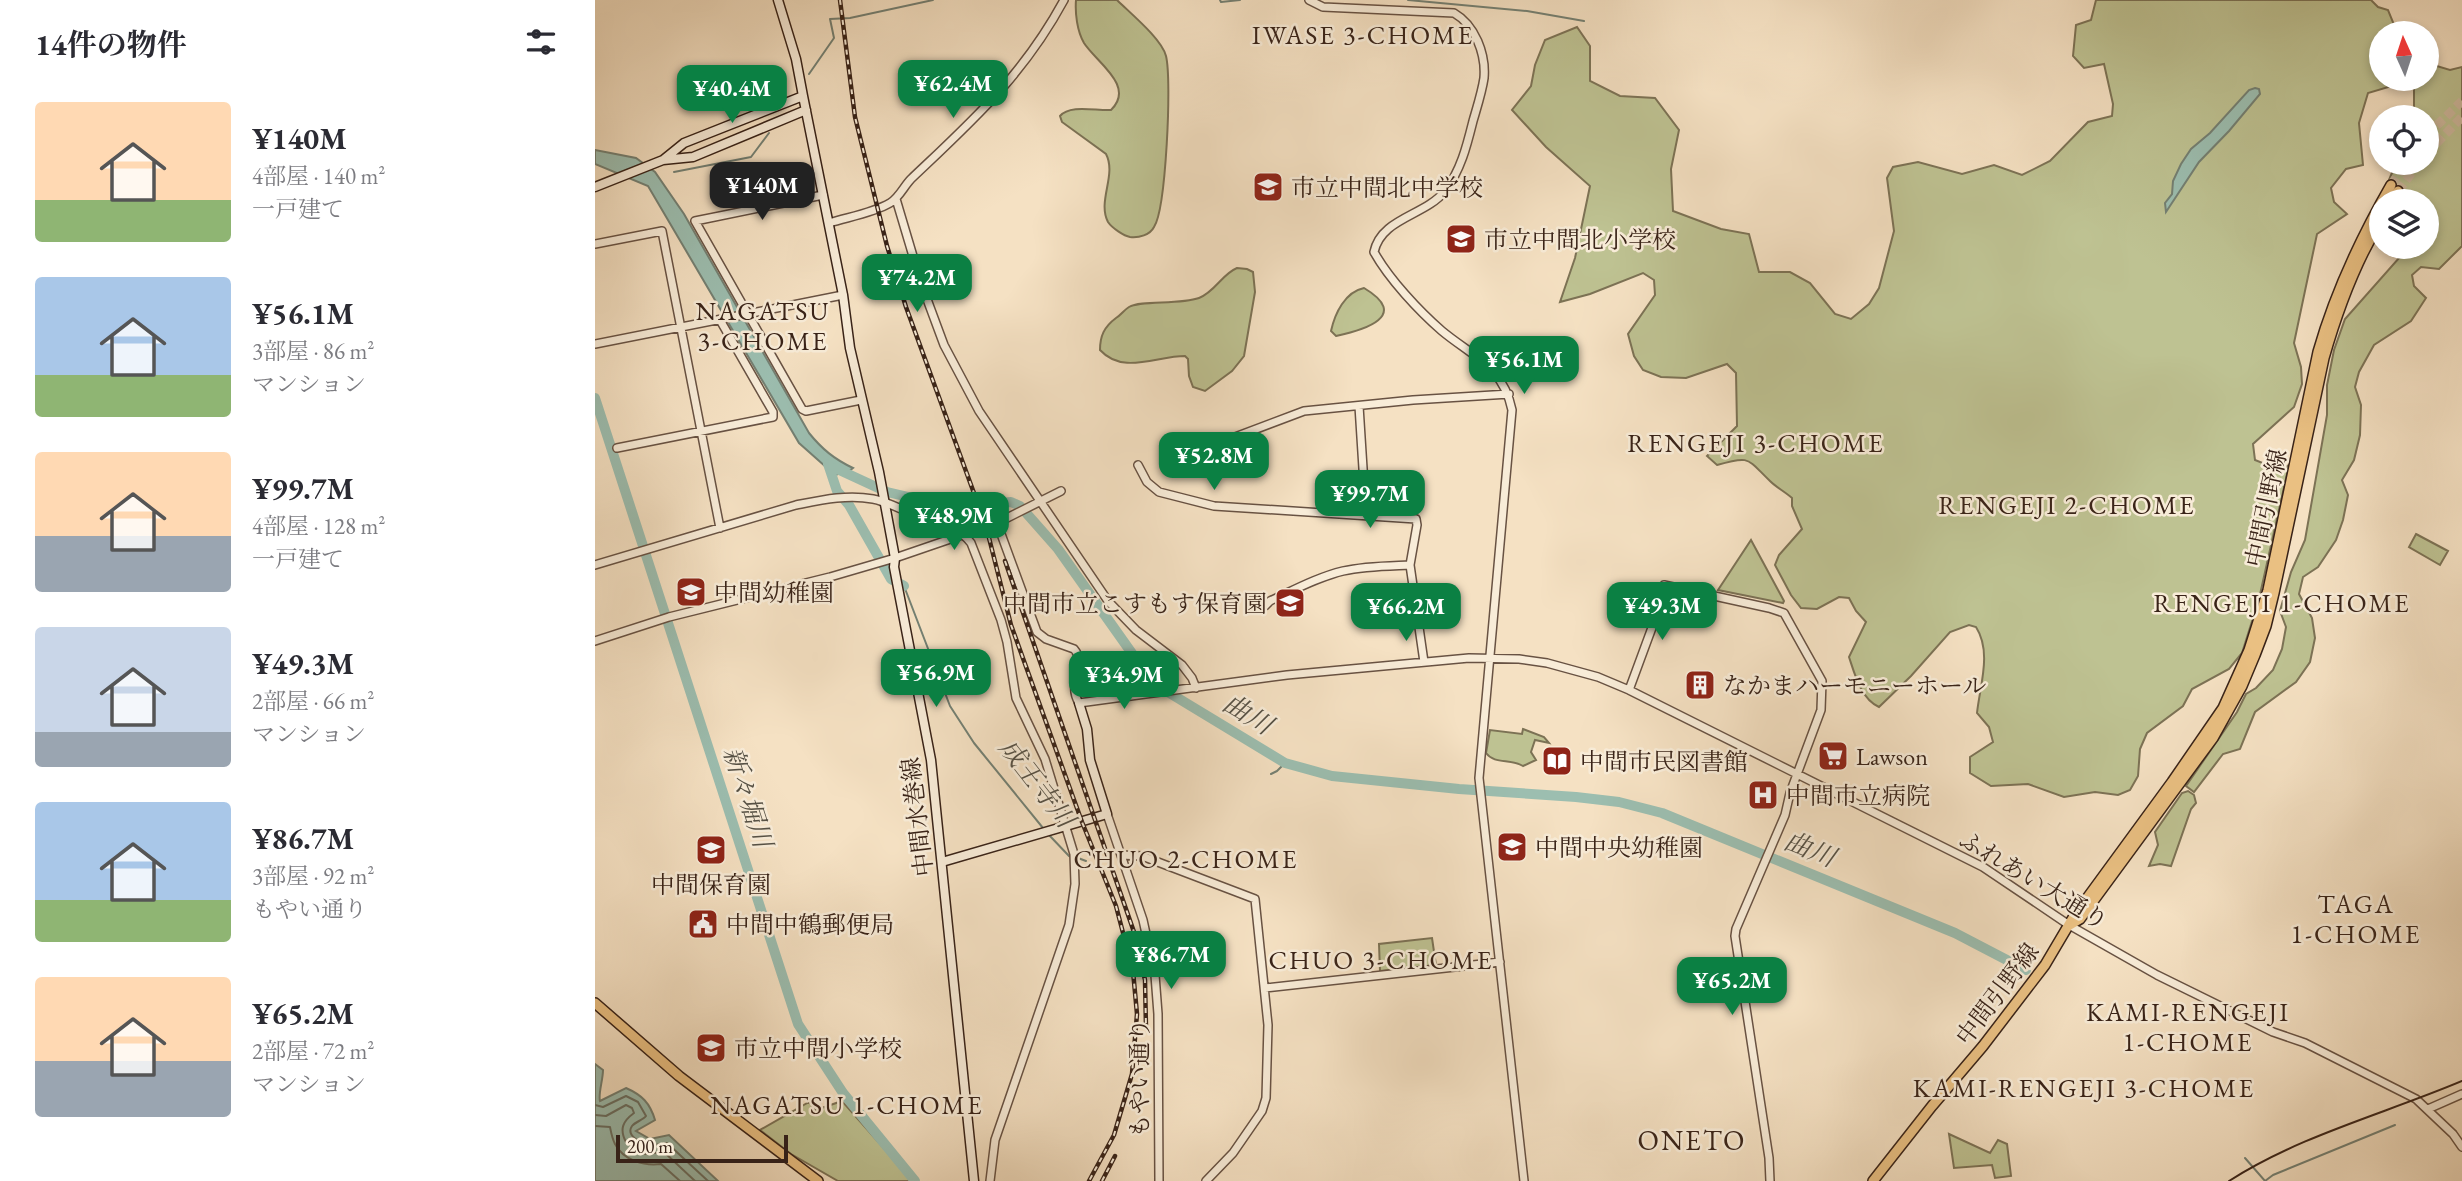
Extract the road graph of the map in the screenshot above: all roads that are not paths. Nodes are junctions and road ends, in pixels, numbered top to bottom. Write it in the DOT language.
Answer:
graph roads {
  1 [pos="778,0"];
  2 [pos="1064,0"];
  3 [pos="1308,0"];
  4 [pos="803,96"];
  5 [pos="806,110"];
  6 [pos="663,160"];
  7 [pos="595,187"];
  8 [pos="823,195"];
  9 [pos="896,199"];
  10 [pos="829,223"];
  11 [pos="2369,228"];
  12 [pos="2369,242"];
  13 [pos="595,244"];
  14 [pos="843,295"];
  15 [pos="746,314"];
  16 [pos="722,320"];
  17 [pos="681,328"];
  18 [pos="595,345"];
  19 [pos="1509,394"];
  20 [pos="861,400"];
  21 [pos="1359,407"];
  22 [pos="701,432"];
  23 [pos="617,448"];
  24 [pos="1198,451"];
  25 [pos="1137,465"];
  26 [pos="1061,491"];
  27 [pos="885,499"];
  28 [pos="1040,501"];
  29 [pos="1366,515"];
  30 [pos="1000,521"];
  31 [pos="720,528"];
  32 [pos="964,534"];
  33 [pos="895,558"];
  34 [pos="595,565"];
  35 [pos="1410,565"];
  36 [pos="1265,606"];
  37 [pos="595,641"];
  38 [pos="1489,658"];
  39 [pos="1424,662"];
  40 [pos="1196,688"];
  41 [pos="1629,690"];
  42 [pos="1079,703"];
  43 [pos="1796,775"];
  44 [pos="1107,814"];
  45 [pos="1067,827"];
  46 [pos="1121,855"];
  47 [pos="942,862"];
  48 [pos="2069,925"];
  49 [pos="1500,962"];
  50 [pos="1265,988"];
  51 [pos="595,1003"];
  52 [pos="2462,1094"];
  53 [pos="2428,1109"];
  54 [pos="2462,1147"];
  55 [pos="818,1181"];
  56 [pos="974,1181"];
  57 [pos="990,1181"];
  58 [pos="1159,1181"];
  59 [pos="1206,1181"];
  60 [pos="1524,1181"];
  61 [pos="1770,1181"];
  62 [pos="1873,1181"];
  1 -- 4 [label="main road, 中間水巻線"];
  2 -- 9 [label="street"];
  3 -- 19 [label="street"];
  4 -- 5 [label="main road, 中間水巻線"];
  4 -- 6 [label="main road"];
  5 -- 6 [label="main road"];
  5 -- 8 [label="main road, 中間水巻線"];
  6 -- 7 [label="main road"];
  8 -- 10 [label="main road, 中間水巻線"];
  8 -- 15 [label="street"];
  9 -- 10 [label="street"];
  9 -- 28 [label="street"];
  10 -- 14 [label="main road, 中間水巻線"];
  11 -- 48 [label="main road, 中間引野線"];
  12 -- 48 [label="main road, 中間引野線"];
  13 -- 17 [label="street"];
  14 -- 15 [label="street"];
  14 -- 20 [label="main road, 中間水巻線"];
  15 -- 16 [label="street"];
  15 -- 20 [label="street"];
  16 -- 17 [label="street"];
  16 -- 22 [label="street"];
  17 -- 18 [label="street"];
  17 -- 22 [label="street"];
  19 -- 21 [label="street"];
  19 -- 38 [label="street"];
  20 -- 27 [label="main road, 中間水巻線"];
  21 -- 24 [label="street"];
  21 -- 29 [label="street"];
  22 -- 23 [label="street"];
  22 -- 31 [label="street"];
  25 -- 29 [label="street"];
  26 -- 28 [label="street"];
  27 -- 31 [label="street"];
  27 -- 32 [label="street"];
  27 -- 33 [label="main road, 中間水巻線"];
  28 -- 30 [label="street"];
  28 -- 40 [label="street"];
  29 -- 35 [label="street"];
  30 -- 32 [label="street"];
  30 -- 42 [label="street"];
  31 -- 34 [label="street"];
  32 -- 33 [label="street"];
  32 -- 45 [label="street"];
  33 -- 37 [label="street"];
  33 -- 47 [label="main road, 中間水巻線"];
  35 -- 36 [label="street"];
  35 -- 39 [label="street"];
  38 -- 39 [label="street, ふれあい大通り"];
  38 -- 41 [label="street, ふれあい大通り"];
  38 -- 49 [label="street"];
  39 -- 40 [label="street, ふれあい大通り"];
  40 -- 42 [label="street, ふれあい大通り"];
  41 -- 43 [label="street, ふれあい大通り"];
  41 -- 43 [label="street"];
  42 -- 44 [label="main road"];
  43 -- 48 [label="street, ふれあい大通り"];
  43 -- 61 [label="street"];
  44 -- 45 [label="main road"];
  44 -- 46 [label="street, もやい通り"];
  45 -- 47 [label="main road"];
  45 -- 57 [label="street"];
  46 -- 50 [label="street"];
  46 -- 58 [label="street, もやい通り"];
  47 -- 56 [label="main road, 中間水巻線"];
  48 -- 53 [label="street, ふれあい大通り"];
  48 -- 62 [label="main road, 中間引野線"];
  49 -- 50 [label="street"];
  49 -- 60 [label="street"];
  50 -- 59 [label="street"];
  51 -- 55 [label="main road"];
  52 -- 53 [label="street"];
  53 -- 54 [label="street, ふれあい大通り"];
}
